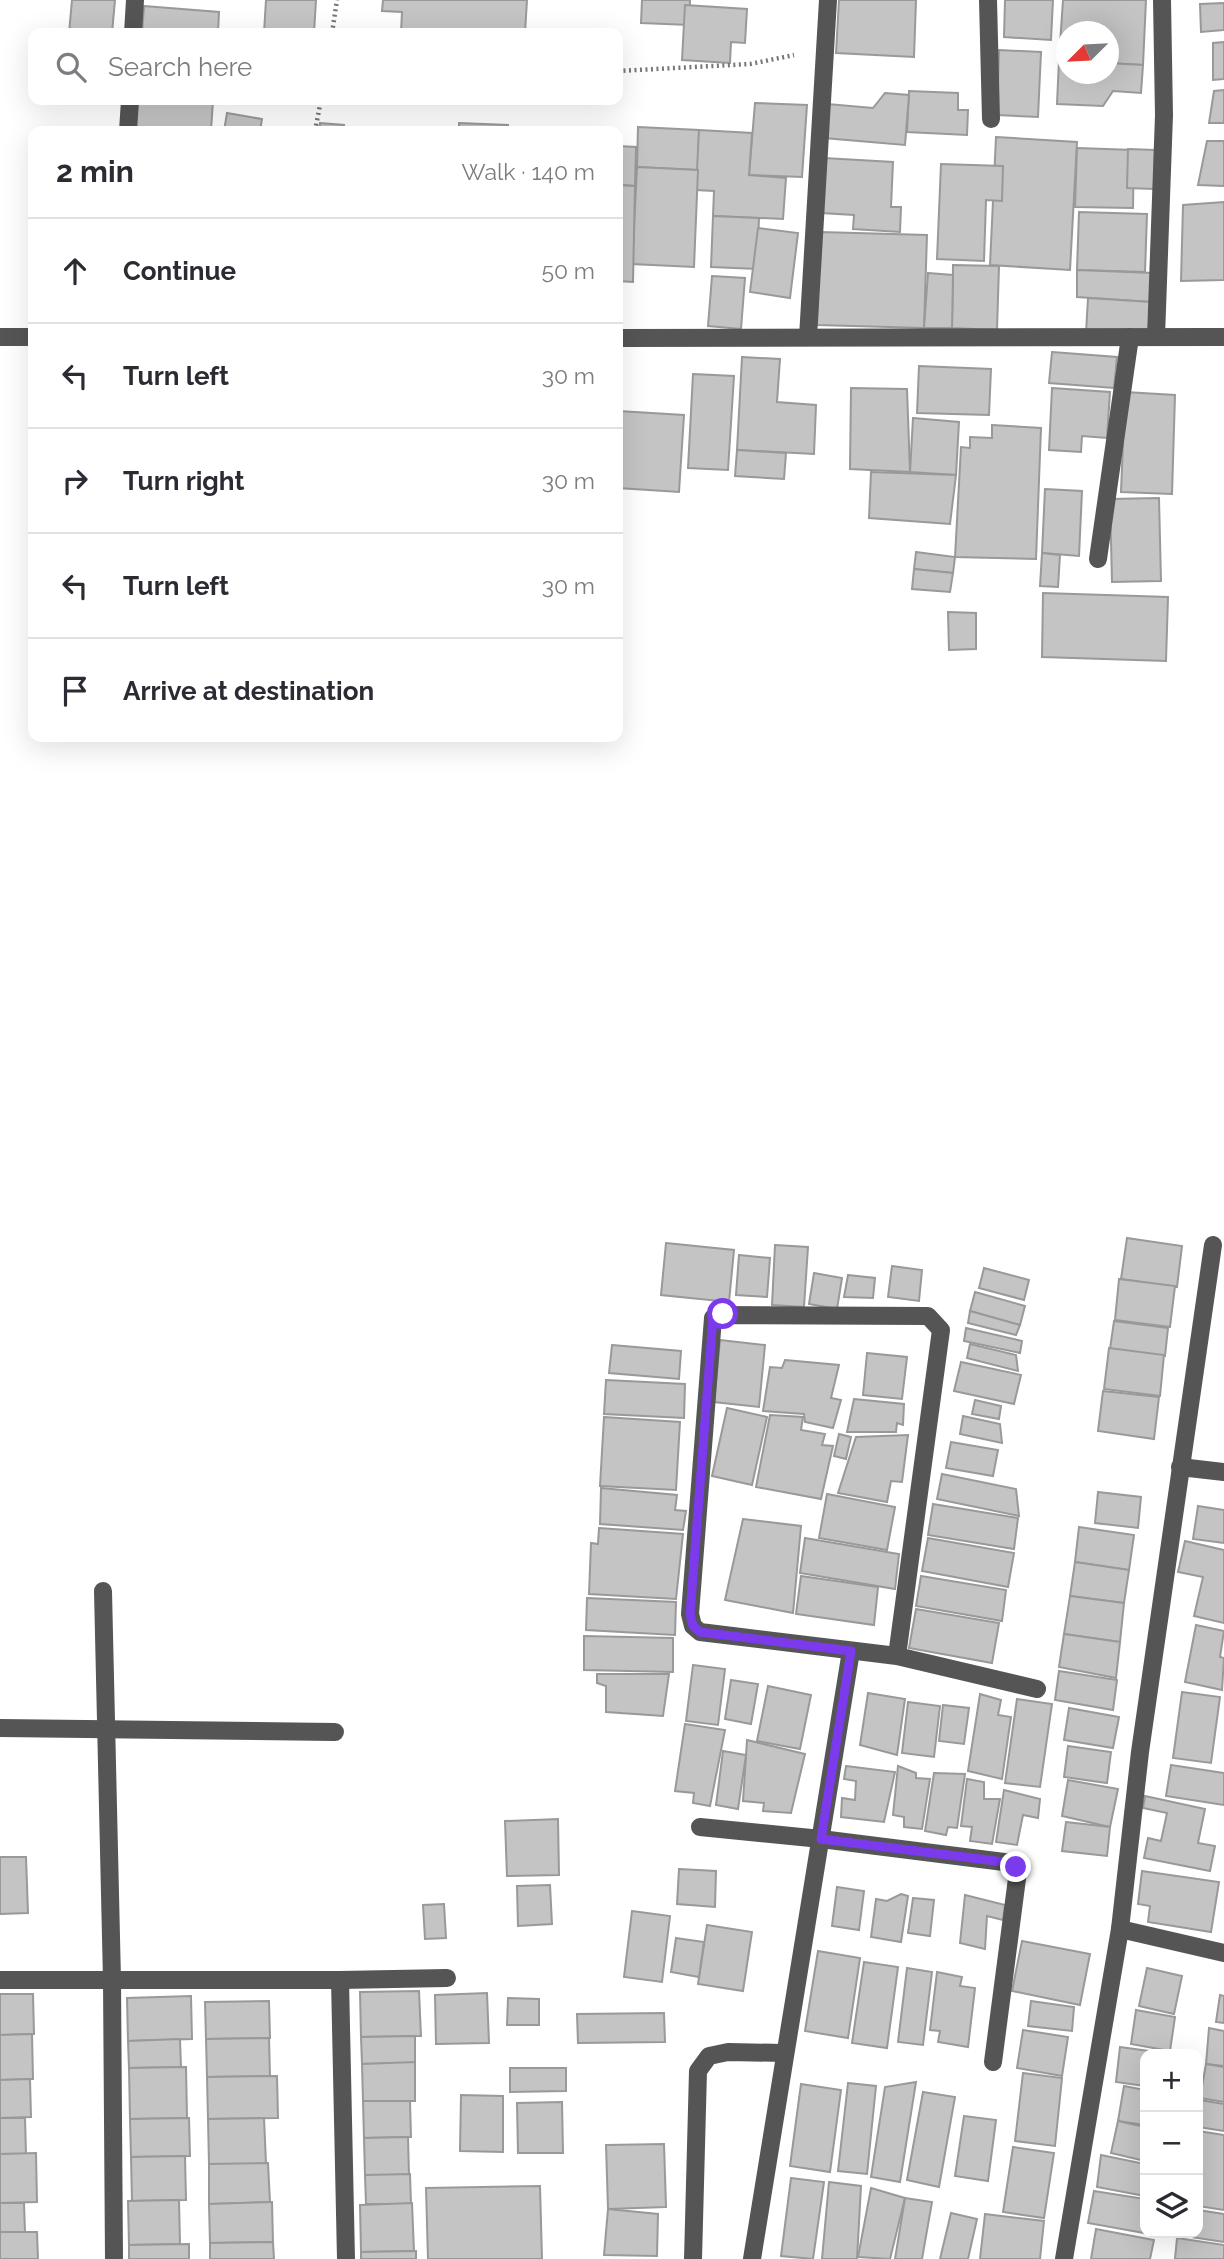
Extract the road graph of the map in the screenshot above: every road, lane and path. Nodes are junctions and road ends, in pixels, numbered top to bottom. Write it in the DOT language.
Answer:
graph roads {
  1 [pos="135,0"];
  2 [pos="337,0"];
  3 [pos="828,0"];
  4 [pos="988,0"];
  5 [pos="1162,0"];
  6 [pos="133,28"];
  7 [pos="333,28"];
  8 [pos="826,49"];
  9 [pos="623,71"];
  10 [pos="130,105"];
  11 [pos="320,105"];
  12 [pos="991,119"];
  13 [pos="128,126"];
  14 [pos="316,126"];
  15 [pos="0,337"];
  16 [pos="28,337"];
  17 [pos="808,337"];
  18 [pos="1130,337"];
  19 [pos="1156,337"];
  20 [pos="1224,337"];
  21 [pos="623,338"];
  22 [pos="1098,559"];
  23 [pos="1213,1245"];
  24 [pos="1180,1467"];
  25 [pos="1224,1472"];
  26 [pos="103,1591"];
  27 [pos="851,1651"];
  28 [pos="897,1656"];
  29 [pos="1037,1689"];
  30 [pos="106,1727"];
  31 [pos="0,1728"];
  32 [pos="335,1732"];
  33 [pos="700,1828"];
  34 [pos="821,1839"];
  35 [pos="1120,1929"];
  36 [pos="1224,1953"];
  37 [pos="447,1978"];
  38 [pos="0,1980"];
  39 [pos="112,1980"];
  40 [pos="340,1980"];
  41 [pos="783,2053"];
  42 [pos="993,2062"];
  43 [pos="114,2259"];
  44 [pos="346,2259"];
  45 [pos="693,2259"];
  46 [pos="752,2259"];
  47 [pos="1064,2259"];
  1 -- 6 [label="street"];
  2 -- 7 [label="path"];
  3 -- 8 [label="street"];
  4 -- 12 [label="street"];
  5 -- 19 [label="street"];
  8 -- 9 [label="path"];
  8 -- 17 [label="street"];
  10 -- 13 [label="street"];
  11 -- 14 [label="path"];
  15 -- 16 [label="street"];
  17 -- 18 [label="street"];
  17 -- 21 [label="street"];
  18 -- 19 [label="street"];
  18 -- 22 [label="street"];
  19 -- 20 [label="street"];
  23 -- 24 [label="street"];
  24 -- 25 [label="street"];
  24 -- 35 [label="street"];
  26 -- 30 [label="street"];
  27 -- 28 [label="street"];
  27 -- 28 [label="street"];
  27 -- 34 [label="street"];
  28 -- 29 [label="street"];
  30 -- 31 [label="street"];
  30 -- 32 [label="street"];
  30 -- 39 [label="street"];
  33 -- 34 [label="street"];
  34 -- 41 [label="street"];
  34 -- 42 [label="street"];
  35 -- 36 [label="street"];
  35 -- 47 [label="street"];
  37 -- 40 [label="street"];
  38 -- 39 [label="street"];
  39 -- 40 [label="street"];
  39 -- 43 [label="street"];
  40 -- 44 [label="street"];
  41 -- 45 [label="street"];
  41 -- 46 [label="street"];
}
